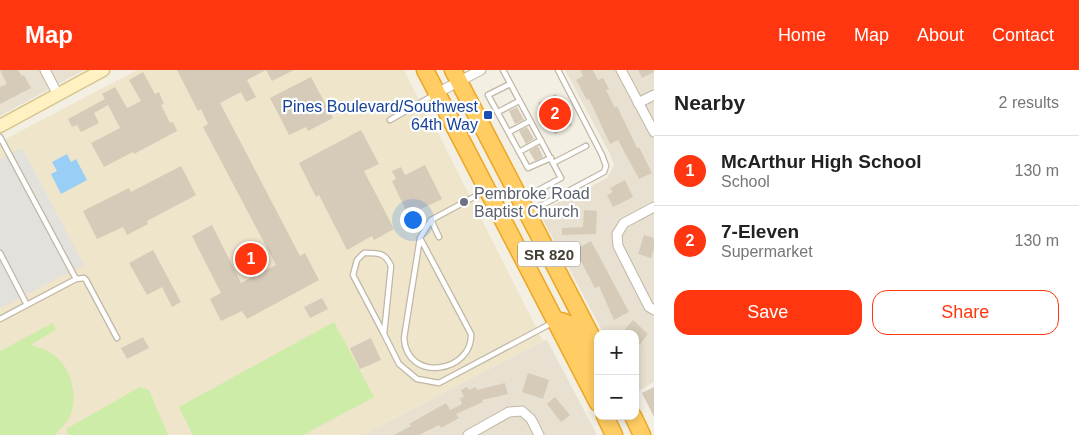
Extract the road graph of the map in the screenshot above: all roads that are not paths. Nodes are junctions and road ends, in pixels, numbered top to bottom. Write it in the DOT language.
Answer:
graph roads {
  1 [pos="45,70"];
  2 [pos="103,70"];
  3 [pos="425,70"];
  4 [pos="481,70"];
  5 [pos="503,70"];
  6 [pos="558,70"];
  7 [pos="621,70"];
  8 [pos="456,76"];
  9 [pos="510,84"];
  10 [pos="438,94"];
  11 [pos="58,95"];
  12 [pos="654,95"];
  13 [pos="519,101"];
  14 [pos="638,103"];
  15 [pos="498,112"];
  16 [pos="390,120"];
  17 [pos="530,121"];
  18 [pos="0,126"];
  19 [pos="509,132"];
  20 [pos="654,132"];
  21 [pos="0,137"];
  22 [pos="540,140"];
  23 [pos="586,146"];
  24 [pos="519,152"];
  25 [pos="552,161"];
  26 [pos="487,190"];
  27 [pos="524,206"];
  28 [pos="654,207"];
  29 [pos="431,220"];
  30 [pos="439,237"];
  31 [pos="420,238"];
  32 [pos="0,253"];
  33 [pos="76,279"];
  34 [pos="27,305"];
  35 [pos="654,310"];
  36 [pos="0,319"];
  37 [pos="555,321"];
  38 [pos="384,334"];
  39 [pos="117,338"];
  40 [pos="594,341"];
  41 [pos="594,366"];
  42 [pos="594,395"];
  43 [pos="607,420"];
  44 [pos="468,435"];
  45 [pos="539,435"];
  46 [pos="614,435"];
  1 -- 11 [label="street"];
  2 -- 11 [label="street"];
  3 -- 10 [label="highway, SR 820"];
  4 -- 8 [label="street"];
  5 -- 9 [label="lane"];
  6 -- 27 [label="lane"];
  7 -- 14 [label="street"];
  8 -- 10 [label="street"];
  8 -- 27 [label="highway, SR 820"];
  9 -- 13 [label="lane"];
  9 -- 15 [label="lane"];
  10 -- 16 [label="lane"];
  10 -- 26 [label="highway, SR 820"];
  11 -- 18 [label="street"];
  12 -- 14 [label="street"];
  13 -- 15 [label="lane"];
  13 -- 17 [label="lane"];
  14 -- 20 [label="street"];
  15 -- 19 [label="lane"];
  17 -- 19 [label="lane"];
  17 -- 22 [label="lane"];
  19 -- 24 [label="lane"];
  21 -- 33 [label="lane"];
  22 -- 24 [label="lane"];
  22 -- 25 [label="lane"];
  23 -- 25 [label="lane"];
  24 -- 25 [label="lane"];
  25 -- 27 [label="lane"];
  26 -- 29 [label="lane"];
  26 -- 37 [label="highway, SR 820"];
  27 -- 40 [label="highway, SR 820"];
  28 -- 35 [label="street"];
  29 -- 30 [label="lane"];
  29 -- 31 [label="lane"];
  31 -- 31 [label="lane"];
  32 -- 34 [label="lane"];
  33 -- 34 [label="lane"];
  33 -- 39 [label="lane"];
  34 -- 36 [label="lane"];
  37 -- 38 [label="lane"];
  37 -- 41 [label="highway"];
  37 -- 42 [label="highway, SR 820"];
  38 -- 38 [label="lane"];
  43 -- 46 [label="highway"];
  44 -- 45 [label="street"];
}
